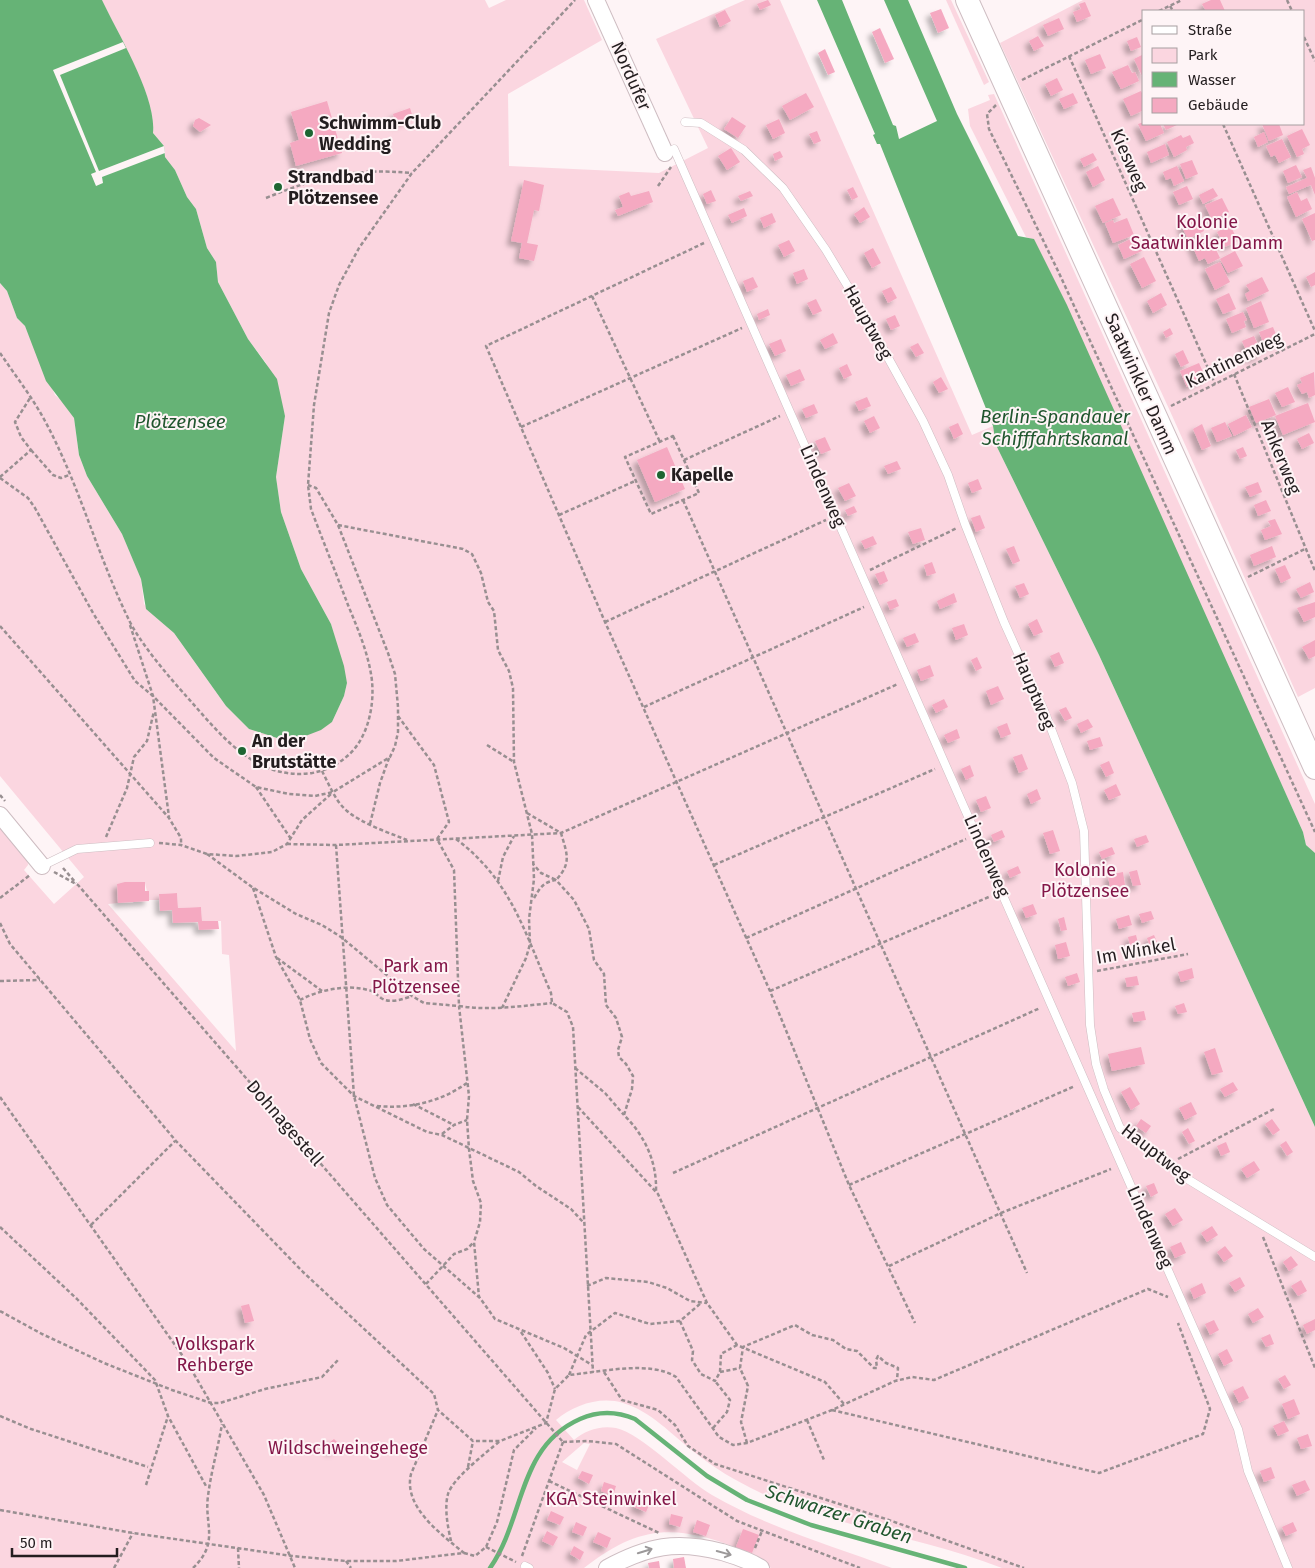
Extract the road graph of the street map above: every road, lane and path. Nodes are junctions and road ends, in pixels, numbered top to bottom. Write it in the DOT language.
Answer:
graph roads {
  1 [pos="576,0"];
  2 [pos="596,0"];
  3 [pos="967,0"];
  4 [pos="1182,0"];
  5 [pos="1170,6"];
  6 [pos="1161,10"];
  7 [pos="1172,10"];
  8 [pos="1142,20"];
  9 [pos="1305,39"];
  10 [pos="1069,56"];
  11 [pos="1315,61"];
  12 [pos="1017,83"];
  13 [pos="999,103"];
  14 [pos="685,122"];
  15 [pos="1223,125"];
  16 [pos="669,151"];
  17 [pos="412,173"];
  18 [pos="266,198"];
  19 [pos="704,243"];
  20 [pos="592,296"];
  21 [pos="742,328"];
  22 [pos="1315,333"];
  23 [pos="0,353"];
  24 [pos="1234,374"];
  25 [pos="631,378"];
  26 [pos="1215,384"];
  27 [pos="30,398"];
  28 [pos="1168,407"];
  29 [pos="781,416"];
  30 [pos="521,427"];
  31 [pos="660,442"];
  32 [pos="31,450"];
  33 [pos="684,460"];
  34 [pos="70,474"];
  35 [pos="0,478"];
  36 [pos="636,481"];
  37 [pos="308,484"];
  38 [pos="683,500"];
  39 [pos="559,515"];
  40 [pos="826,520"];
  41 [pos="964,524"];
  42 [pos="338,525"];
  43 [pos="1305,549"];
  44 [pos="715,571"];
  45 [pos="1315,571"];
  46 [pos="862,574"];
  47 [pos="1242,579"];
  48 [pos="864,607"];
  49 [pos="129,620"];
  50 [pos="605,622"];
  51 [pos="0,626"];
  52 [pos="753,658"];
  53 [pos="898,684"];
  54 [pos="153,696"];
  55 [pos="155,706"];
  56 [pos="644,707"];
  57 [pos="398,716"];
  58 [pos="787,734"];
  59 [pos="487,745"];
  60 [pos="390,757"];
  61 [pos="1313,760"];
  62 [pos="514,762"];
  63 [pos="935,769"];
  64 [pos="322,771"];
  65 [pos="130,774"];
  66 [pos="677,782"];
  67 [pos="256,787"];
  68 [pos="332,792"];
  69 [pos="527,813"];
  70 [pos="0,816"];
  71 [pos="824,817"];
  72 [pos="169,818"];
  73 [pos="370,824"];
  74 [pos="1315,832"];
  75 [pos="561,833"];
  76 [pos="532,834"];
  77 [pos="514,835"];
  78 [pos="455,838"];
  79 [pos="437,839"];
  80 [pos="966,839"];
  81 [pos="291,840"];
  82 [pos="410,841"];
  83 [pos="150,843"];
  84 [pos="287,844"];
  85 [pos="181,845"];
  86 [pos="336,845"];
  87 [pos="104,846"];
  88 [pos="207,854"];
  89 [pos="532,863"];
  90 [pos="714,865"];
  91 [pos="42,866"];
  92 [pos="556,880"];
  93 [pos="498,881"];
  94 [pos="252,887"];
  95 [pos="856,889"];
  96 [pos="991,896"];
  97 [pos="0,898"];
  98 [pos="533,899"];
  99 [pos="0,923"];
  100 [pos="341,937"];
  101 [pos="746,938"];
  102 [pos="530,944"];
  103 [pos="881,944"];
  104 [pos="1188,954"];
  105 [pos="276,957"];
  106 [pos="1088,972"];
  107 [pos="40,980"];
  108 [pos="0,981"];
  109 [pos="345,989"];
  110 [pos="322,990"];
  111 [pos="770,991"];
  112 [pos="412,996"];
  113 [pos="300,1000"];
  114 [pos="552,1002"];
  115 [pos="459,1006"];
  116 [pos="502,1008"];
  117 [pos="1040,1008"];
  118 [pos="931,1058"];
  119 [pos="575,1068"];
  120 [pos="467,1083"];
  121 [pos="1075,1086"];
  122 [pos="1104,1090"];
  123 [pos="1092,1094"];
  124 [pos="354,1096"];
  125 [pos="0,1097"];
  126 [pos="413,1104"];
  127 [pos="374,1106"];
  128 [pos="577,1106"];
  129 [pos="1274,1108"];
  130 [pos="816,1109"];
  131 [pos="624,1115"];
  132 [pos="467,1120"];
  133 [pos="454,1124"];
  134 [pos="965,1134"];
  135 [pos="442,1135"];
  136 [pos="176,1141"];
  137 [pos="469,1149"];
  138 [pos="1167,1164"];
  139 [pos="1111,1169"];
  140 [pos="673,1173"];
  141 [pos="849,1185"];
  142 [pos="656,1192"];
  143 [pos="1001,1213"];
  144 [pos="1256,1222"];
  145 [pos="584,1223"];
  146 [pos="92,1225"];
  147 [pos="0,1227"];
  148 [pos="474,1242"];
  149 [pos="1315,1257"];
  150 [pos="443,1265"];
  151 [pos="889,1266"];
  152 [pos="1027,1274"];
  153 [pos="426,1284"];
  154 [pos="588,1286"];
  155 [pos="1169,1297"];
  156 [pos="480,1298"];
  157 [pos="701,1303"];
  158 [pos="707,1303"];
  159 [pos="0,1311"];
  160 [pos="1176,1316"];
  161 [pos="680,1321"];
  162 [pos="915,1323"];
  163 [pos="520,1331"];
  164 [pos="590,1332"];
  165 [pos="737,1345"];
  166 [pos="743,1347"];
  167 [pos="577,1356"];
  168 [pos="338,1360"];
  169 [pos="592,1364"];
  170 [pos="740,1368"];
  171 [pos="1315,1368"];
  172 [pos="604,1372"];
  173 [pos="720,1372"];
  174 [pos="593,1373"];
  175 [pos="569,1375"];
  176 [pos="897,1380"];
  177 [pos="716,1381"];
  178 [pos="156,1384"];
  179 [pos="555,1390"];
  180 [pos="211,1403"];
  181 [pos="844,1404"];
  182 [pos="438,1410"];
  183 [pos="832,1410"];
  184 [pos="0,1416"];
  185 [pos="168,1416"];
  186 [pos="807,1420"];
  187 [pos="223,1423"];
  188 [pos="546,1423"];
  189 [pos="537,1427"];
  190 [pos="713,1428"];
  191 [pos="473,1441"];
  192 [pos="500,1441"];
  193 [pos="563,1442"];
  194 [pos="747,1443"];
  195 [pos="824,1460"];
  196 [pos="148,1467"];
  197 [pos="468,1468"];
  198 [pos="549,1481"];
  199 [pos="146,1485"];
  200 [pos="206,1486"];
  201 [pos="0,1510"];
  202 [pos="762,1531"];
  203 [pos="133,1533"];
  204 [pos="451,1542"];
  205 [pos="208,1544"];
  206 [pos="679,1545"];
  207 [pos="486,1547"];
  208 [pos="238,1548"];
  209 [pos="464,1554"];
  210 [pos="292,1556"];
  211 [pos="346,1560"];
  212 [pos="510,1560"];
  213 [pos="755,1565"];
  214 [pos="524,1567"];
  215 [pos="114,1568"];
  216 [pos="193,1568"];
  217 [pos="239,1568"];
  218 [pos="295,1568"];
  219 [pos="351,1568"];
  220 [pos="607,1568"];
  221 [pos="860,1568"];
  222 [pos="1024,1568"];
  223 [pos="1288,1568"];
  1 -- 17 [label="path"];
  2 -- 16 [label="street, Nordufer"];
  3 -- 61 [label="main road, Saatwinkler Damm"];
  4 -- 5 [label="path"];
  5 -- 6 [label="path"];
  5 -- 7 [label="path"];
  8 -- 10 [label="path"];
  9 -- 11 [label="path"];
  10 -- 12 [label="path"];
  10 -- 26 [label="path, Kiesweg"];
  13 -- 74 [label="path"];
  14 -- 41 [label="lane, Hauptweg"];
  15 -- 22 [label="path"];
  16 -- 46 [label="lane, Lindenweg"];
  17 -- 18 [label="path"];
  17 -- 37 [label="path"];
  19 -- 20 [label="path"];
  20 -- 25 [label="path"];
  20 -- 30 [label="path"];
  21 -- 25 [label="path"];
  22 -- 24 [label="path, Kantinenweg"];
  23 -- 27 [label="path"];
  24 -- 26 [label="path, Kantinenweg"];
  24 -- 43 [label="path, Ankerweg"];
  25 -- 30 [label="path"];
  25 -- 31 [label="path"];
  26 -- 28 [label="path, Kantinenweg"];
  27 -- 32 [label="path"];
  27 -- 34 [label="path"];
  29 -- 33 [label="path"];
  30 -- 39 [label="path"];
  31 -- 33 [label="path"];
  31 -- 36 [label="path"];
  32 -- 34 [label="path"];
  32 -- 35 [label="path"];
  33 -- 38 [label="path"];
  34 -- 49 [label="path"];
  35 -- 54 [label="path"];
  36 -- 38 [label="path"];
  36 -- 39 [label="path"];
  37 -- 42 [label="path"];
  37 -- 64 [label="path"];
  38 -- 44 [label="path"];
  39 -- 50 [label="path"];
  40 -- 44 [label="path"];
  41 -- 46 [label="path"];
  41 -- 106 [label="lane, Hauptweg"];
  42 -- 57 [label="path"];
  42 -- 62 [label="path"];
  43 -- 45 [label="path, Ankerweg"];
  43 -- 47 [label="path"];
  44 -- 50 [label="path"];
  44 -- 52 [label="path"];
  46 -- 123 [label="lane, Lindenweg"];
  48 -- 52 [label="path"];
  49 -- 54 [label="path"];
  49 -- 64 [label="path"];
  50 -- 56 [label="path"];
  51 -- 65 [label="path"];
  52 -- 56 [label="path"];
  52 -- 58 [label="path"];
  53 -- 58 [label="path"];
  54 -- 55 [label="path"];
  54 -- 67 [label="path"];
  55 -- 65 [label="path"];
  55 -- 72 [label="path"];
  56 -- 66 [label="path"];
  57 -- 60 [label="path"];
  57 -- 79 [label="path"];
  58 -- 66 [label="path"];
  58 -- 71 [label="path"];
  59 -- 62 [label="path"];
  60 -- 68 [label="path"];
  60 -- 73 [label="path"];
  62 -- 69 [label="path"];
  63 -- 71 [label="path"];
  64 -- 68 [label="path"];
  65 -- 72 [label="path"];
  65 -- 87 [label="path"];
  66 -- 75 [label="path"];
  66 -- 90 [label="path"];
  67 -- 68 [label="path"];
  67 -- 81 [label="path"];
  68 -- 73 [label="path"];
  68 -- 81 [label="path"];
  69 -- 75 [label="path"];
  69 -- 76 [label="path"];
  70 -- 91 [label="street"];
  71 -- 90 [label="path"];
  71 -- 95 [label="path"];
  72 -- 85 [label="path"];
  73 -- 82 [label="path"];
  75 -- 76 [label="path"];
  75 -- 92 [label="path"];
  76 -- 77 [label="path"];
  76 -- 89 [label="path"];
  77 -- 78 [label="path"];
  77 -- 93 [label="path"];
  78 -- 79 [label="path"];
  78 -- 93 [label="path"];
  79 -- 82 [label="path"];
  79 -- 115 [label="path"];
  80 -- 95 [label="path"];
  81 -- 84 [label="path"];
  82 -- 86 [label="path"];
  83 -- 85 [label="path"];
  83 -- 87 [label="lane"];
  84 -- 86 [label="path"];
  84 -- 88 [label="path"];
  85 -- 88 [label="path"];
  86 -- 100 [label="path"];
  87 -- 91 [label="lane"];
  88 -- 94 [label="path"];
  89 -- 92 [label="path"];
  89 -- 98 [label="path"];
  90 -- 101 [label="path"];
  91 -- 97 [label="path"];
  91 -- 153 [label="path, Dohnagestell"];
  92 -- 98 [label="path"];
  92 -- 131 [label="path"];
  93 -- 102 [label="path"];
  94 -- 100 [label="path"];
  94 -- 105 [label="path"];
  95 -- 101 [label="path"];
  95 -- 103 [label="path"];
  96 -- 103 [label="path"];
  98 -- 102 [label="path"];
  99 -- 107 [label="path"];
  100 -- 109 [label="path"];
  100 -- 112 [label="path"];
  101 -- 111 [label="path"];
  102 -- 114 [label="path"];
  102 -- 116 [label="path"];
  103 -- 111 [label="path"];
  103 -- 118 [label="path"];
  104 -- 106 [label="path, Im Winkel"];
  105 -- 110 [label="path"];
  105 -- 113 [label="path"];
  106 -- 122 [label="lane, Hauptweg"];
  107 -- 108 [label="path"];
  107 -- 136 [label="path"];
  109 -- 110 [label="path"];
  109 -- 112 [label="path"];
  109 -- 124 [label="path"];
  110 -- 113 [label="path"];
  111 -- 130 [label="path"];
  112 -- 115 [label="path"];
  113 -- 124 [label="path"];
  114 -- 116 [label="path"];
  114 -- 119 [label="path"];
  115 -- 116 [label="path"];
  115 -- 120 [label="path"];
  117 -- 118 [label="path"];
  118 -- 130 [label="path"];
  118 -- 134 [label="path"];
  119 -- 128 [label="path"];
  119 -- 131 [label="path"];
  120 -- 126 [label="path"];
  120 -- 132 [label="path"];
  121 -- 134 [label="path"];
  122 -- 123 [label="lane"];
  122 -- 138 [label="lane, Hauptweg"];
  123 -- 223 [label="lane, Lindenweg"];
  124 -- 127 [label="path"];
  124 -- 150 [label="path"];
  125 -- 146 [label="path"];
  126 -- 127 [label="path"];
  126 -- 133 [label="path"];
  127 -- 135 [label="path"];
  128 -- 142 [label="path"];
  128 -- 145 [label="path"];
  129 -- 138 [label="path"];
  130 -- 140 [label="path"];
  130 -- 141 [label="path"];
  131 -- 142 [label="path"];
  132 -- 133 [label="path"];
  132 -- 137 [label="path"];
  133 -- 135 [label="path"];
  134 -- 141 [label="path"];
  134 -- 143 [label="path"];
  135 -- 137 [label="path"];
  136 -- 146 [label="path"];
  136 -- 182 [label="path"];
  137 -- 145 [label="path"];
  137 -- 148 [label="path"];
  138 -- 144 [label="lane, Hauptweg"];
  139 -- 143 [label="path"];
  141 -- 151 [label="path"];
  142 -- 158 [label="path"];
  143 -- 151 [label="path"];
  143 -- 152 [label="path"];
  144 -- 149 [label="lane, Hauptweg"];
  144 -- 171 [label="path"];
  145 -- 154 [label="path"];
  146 -- 180 [label="path"];
  147 -- 178 [label="path"];
  148 -- 150 [label="path"];
  148 -- 156 [label="path"];
  150 -- 153 [label="path"];
  150 -- 156 [label="path"];
  151 -- 162 [label="path"];
  153 -- 188 [label="path, Dohnagestell"];
  154 -- 157 [label="path"];
  154 -- 164 [label="path"];
  155 -- 176 [label="path"];
  156 -- 163 [label="path"];
  157 -- 158 [label="path"];
  157 -- 161 [label="path"];
  158 -- 165 [label="path"];
  159 -- 178 [label="path"];
  160 -- 183 [label="path"];
  161 -- 164 [label="path"];
  161 -- 177 [label="path"];
  163 -- 167 [label="path"];
  163 -- 179 [label="path"];
  164 -- 167 [label="path"];
  164 -- 169 [label="path"];
  165 -- 166 [label="path"];
  165 -- 173 [label="path"];
  166 -- 170 [label="path"];
  166 -- 176 [label="path"];
  166 -- 181 [label="path"];
  167 -- 169 [label="path"];
  167 -- 175 [label="path"];
  168 -- 180 [label="path"];
  169 -- 174 [label="path"];
  170 -- 173 [label="path"];
  170 -- 194 [label="path"];
  172 -- 174 [label="path"];
  172 -- 190 [label="path"];
  172 -- 222 [label="path"];
  173 -- 177 [label="path"];
  174 -- 175 [label="path"];
  175 -- 179 [label="path"];
  176 -- 181 [label="path"];
  177 -- 190 [label="path"];
  178 -- 180 [label="path"];
  178 -- 185 [label="path"];
  179 -- 188 [label="path"];
  180 -- 187 [label="path"];
  181 -- 183 [label="path"];
  182 -- 191 [label="path"];
  182 -- 204 [label="path"];
  183 -- 186 [label="path"];
  184 -- 196 [label="path"];
  185 -- 199 [label="path"];
  185 -- 200 [label="path"];
  186 -- 194 [label="path"];
  186 -- 195 [label="path"];
  187 -- 205 [label="path"];
  187 -- 210 [label="path"];
  188 -- 189 [label="path"];
  188 -- 193 [label="path, Dohnagestell"];
  189 -- 192 [label="path"];
  189 -- 207 [label="path"];
  190 -- 194 [label="path"];
  191 -- 192 [label="path"];
  191 -- 197 [label="path"];
  192 -- 197 [label="path"];
  193 -- 198 [label="path"];
  193 -- 202 [label="path"];
  197 -- 204 [label="path"];
  198 -- 206 [label="path"];
  198 -- 214 [label="path"];
  201 -- 203 [label="path"];
  202 -- 213 [label="path"];
  202 -- 221 [label="path"];
  203 -- 205 [label="path"];
  203 -- 215 [label="path"];
  204 -- 209 [label="path"];
  205 -- 208 [label="path"];
  205 -- 216 [label="path"];
  206 -- 213 [label="street, one-way"];
  220 -- 206 [label="street, one-way"];
  207 -- 209 [label="path"];
  207 -- 212 [label="path"];
  208 -- 210 [label="path"];
  208 -- 217 [label="path"];
  209 -- 211 [label="path"];
  210 -- 211 [label="path"];
  210 -- 218 [label="path"];
  211 -- 219 [label="path"];
}
